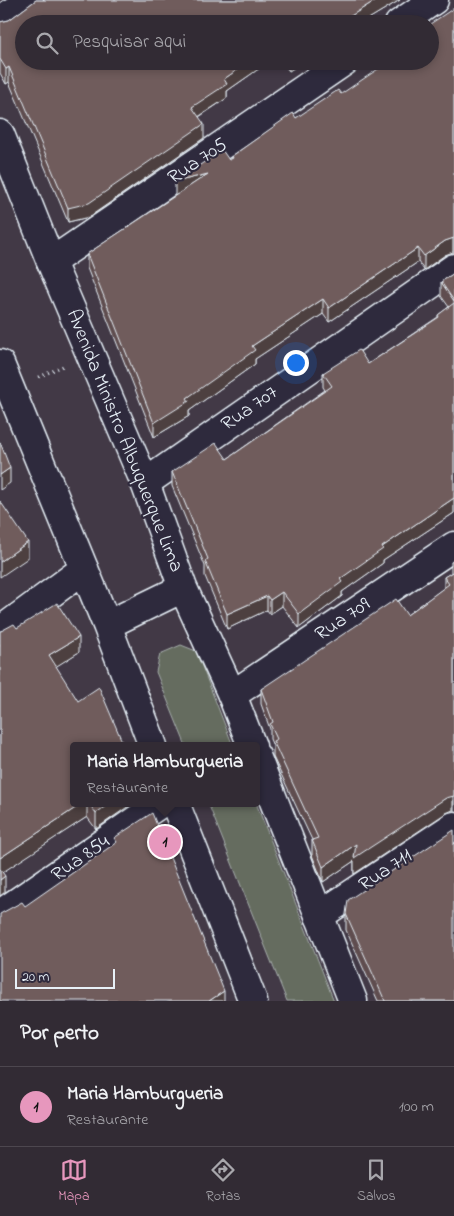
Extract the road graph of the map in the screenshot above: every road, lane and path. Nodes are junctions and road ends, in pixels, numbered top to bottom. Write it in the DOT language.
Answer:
graph roads {
  1 [pos="29,0"];
  2 [pos="434,0"];
  3 [pos="412,15"];
  4 [pos="0,21"];
  5 [pos="332,70"];
  6 [pos="0,134"];
  7 [pos="51,262"];
  8 [pos="454,268"];
  9 [pos="0,364"];
  10 [pos="68,364"];
  11 [pos="34,380"];
  12 [pos="145,482"];
  13 [pos="454,546"];
  14 [pos="84,568"];
  15 [pos="183,588"];
  16 [pos="107,626"];
  17 [pos="0,631"];
  18 [pos="232,695"];
  19 [pos="151,742"];
  20 [pos="250,742"];
  21 [pos="260,766"];
  22 [pos="155,807"];
  23 [pos="177,807"];
  24 [pos="454,826"];
  25 [pos="0,914"];
  26 [pos="319,916"];
  27 [pos="253,1001"];
  28 [pos="353,1001"];
  1 -- 4 [label="street"];
  2 -- 3 [label="street"];
  5 -- 7 [label="street, Rua 705"];
  6 -- 7 [label="street, Avenida Ministro Albuquerque Lima"];
  7 -- 12 [label="street, Avenida Ministro Albuquerque Lima"];
  8 -- 12 [label="street, Rua 707"];
  9 -- 14 [label="street"];
  10 -- 11 [label="path"];
  12 -- 15 [label="street, Avenida Ministro Albuquerque Lima"];
  13 -- 18 [label="street, Rua 709"];
  14 -- 16 [label="street"];
  14 -- 17 [label="street"];
  15 -- 16 [label="street"];
  15 -- 18 [label="street, Avenida Ministro Albuquerque Lima"];
  16 -- 19 [label="street"];
  18 -- 20 [label="street, Avenida Ministro Albuquerque Lima"];
  21 -- 26 [label="street"];
  22 -- 25 [label="street, Rua 854"];
  23 -- 27 [label="street"];
  24 -- 26 [label="street, Rua 711"];
  26 -- 28 [label="street"];
}
